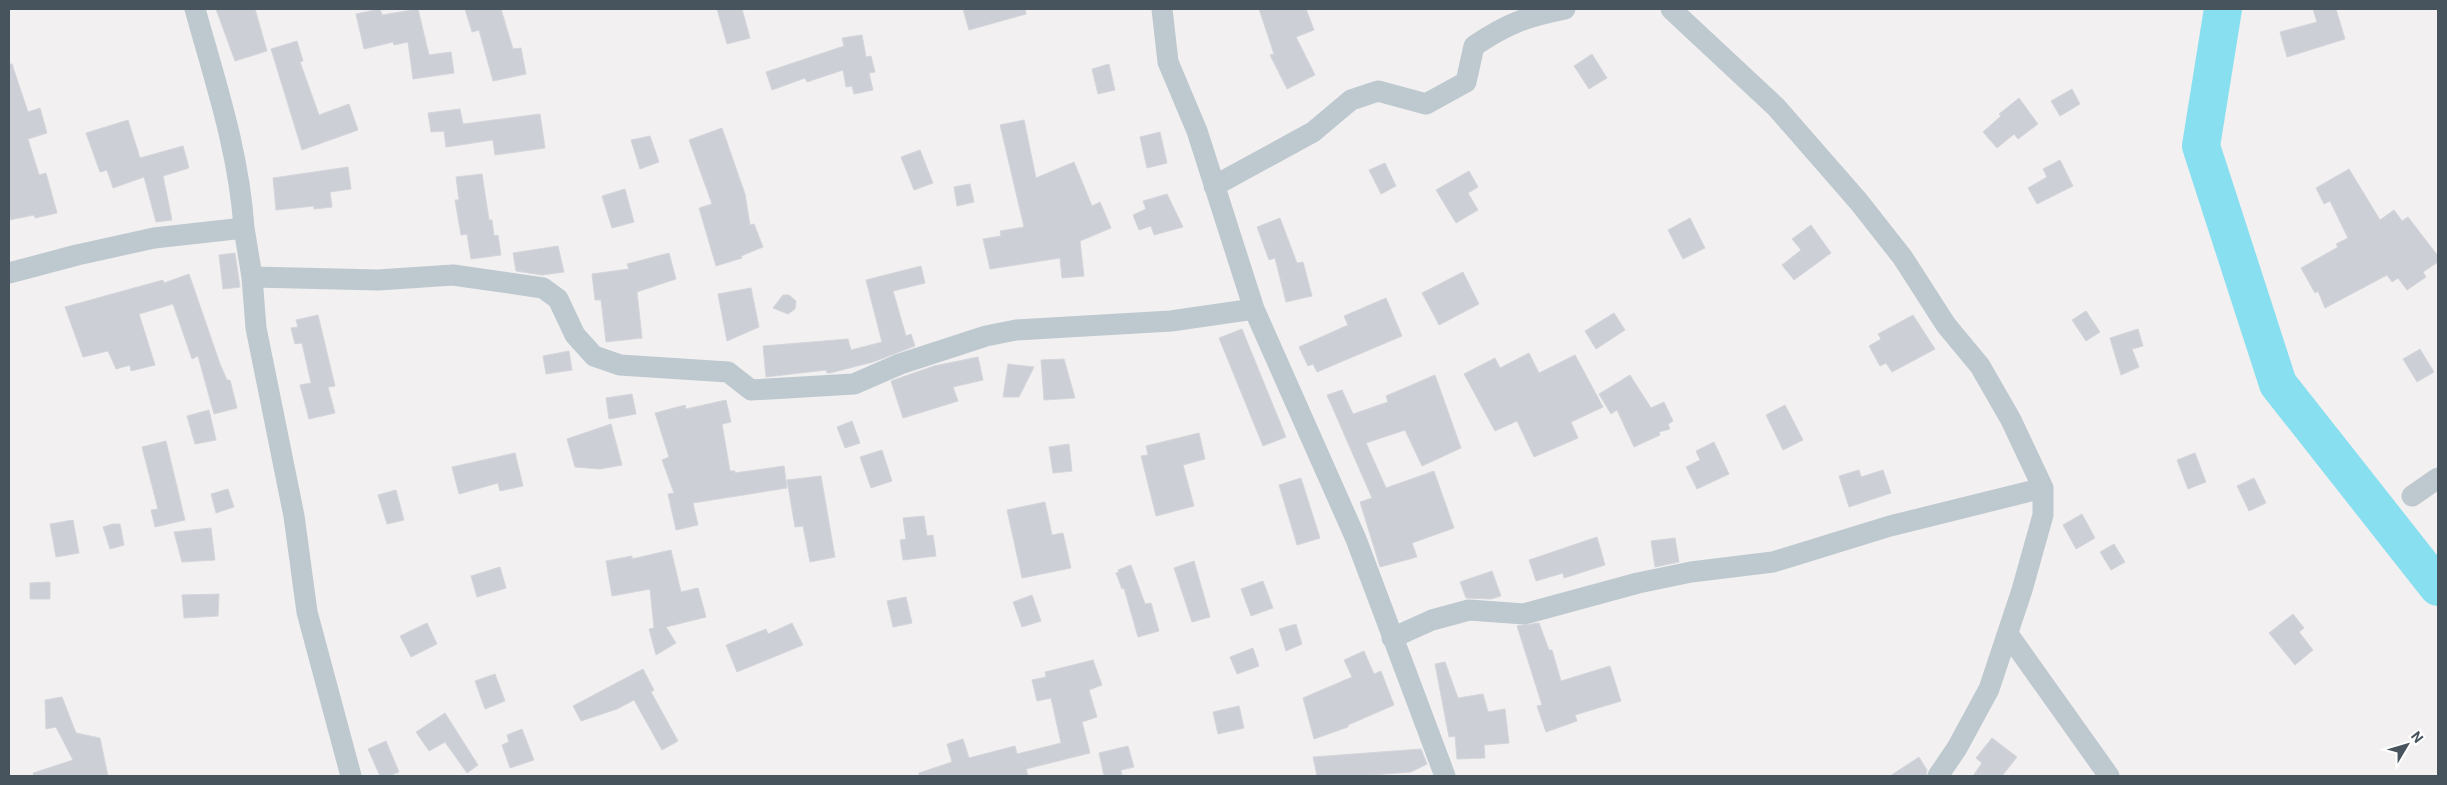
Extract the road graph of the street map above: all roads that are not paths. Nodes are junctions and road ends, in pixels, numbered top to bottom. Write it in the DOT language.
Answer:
graph roads {
  1 [pos="196,9"];
  2 [pos="1162,9"];
  3 [pos="1565,9"];
  4 [pos="1671,9"];
  5 [pos="1214,186"];
  6 [pos="244,228"];
  7 [pos="9,273"];
  8 [pos="252,278"];
  9 [pos="1254,309"];
  10 [pos="2438,478"];
  11 [pos="2043,488"];
  12 [pos="2412,496"];
  13 [pos="2008,634"];
  14 [pos="1392,638"];
  15 [pos="351,776"];
  16 [pos="1445,776"];
  17 [pos="1938,776"];
  18 [pos="2109,776"];
  1 -- 6 [label="street"];
  2 -- 5 [label="street"];
  3 -- 5 [label="street"];
  4 -- 11 [label="street"];
  5 -- 9 [label="street"];
  6 -- 7 [label="street"];
  6 -- 8 [label="street"];
  8 -- 9 [label="street"];
  8 -- 15 [label="street"];
  9 -- 14 [label="street"];
  10 -- 12 [label="street"];
  11 -- 13 [label="street"];
  11 -- 14 [label="street"];
  13 -- 17 [label="street"];
  13 -- 18 [label="street"];
  14 -- 16 [label="street"];
}
